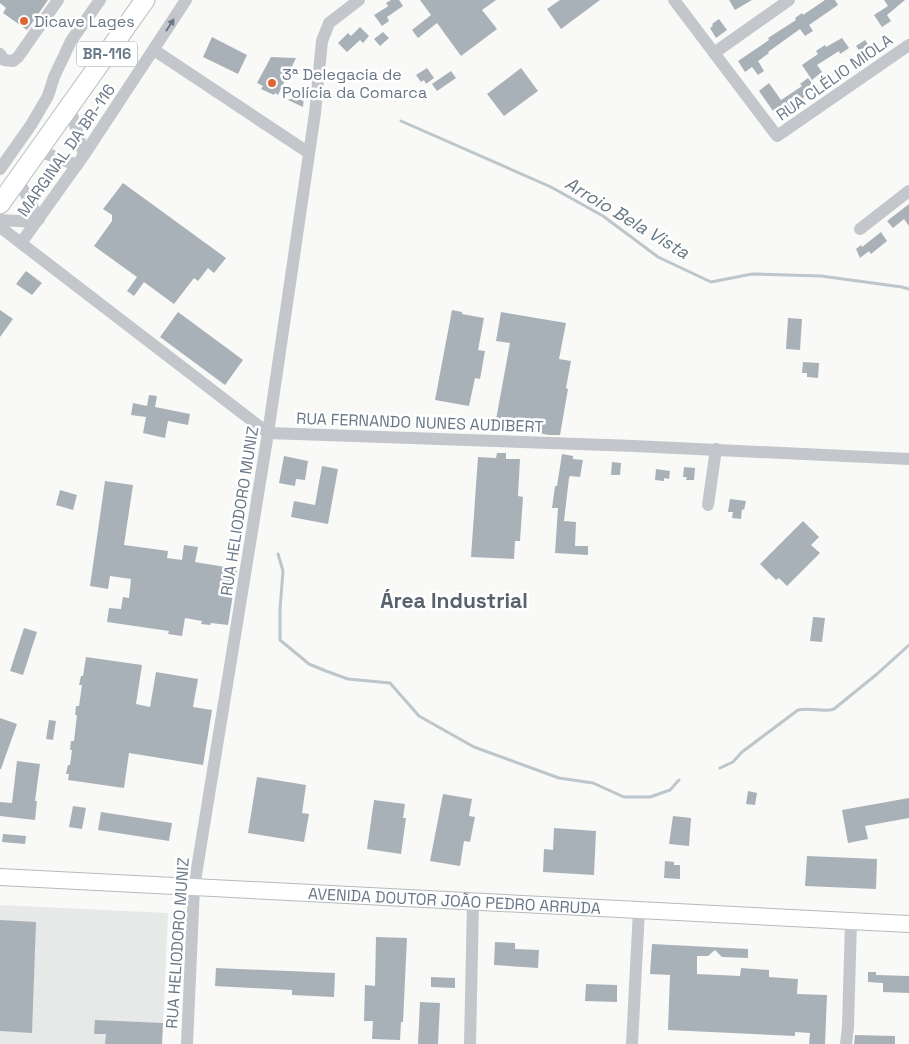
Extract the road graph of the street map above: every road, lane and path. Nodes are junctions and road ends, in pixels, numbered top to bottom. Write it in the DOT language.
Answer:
graph roads {
  1 [pos="58,0"];
  2 [pos="100,0"];
  3 [pos="146,0"];
  4 [pos="186,0"];
  5 [pos="358,0"];
  6 [pos="674,0"];
  7 [pos="789,0"];
  8 [pos="909,45"];
  9 [pos="154,50"];
  10 [pos="714,53"];
  11 [pos="0,54"];
  12 [pos="70,108"];
  13 [pos="39,151"];
  14 [pos="309,153"];
  15 [pos="80,160"];
  16 [pos="0,169"];
  17 [pos="18,180"];
  18 [pos="909,192"];
  19 [pos="0,204"];
  20 [pos="0,220"];
  21 [pos="38,220"];
  22 [pos="0,228"];
  23 [pos="860,229"];
  24 [pos="21,244"];
  25 [pos="268,433"];
  26 [pos="716,450"];
  27 [pos="909,459"];
  28 [pos="708,505"];
  29 [pos="0,877"];
  30 [pos="194,887"];
  31 [pos="473,902"];
  32 [pos="639,910"];
  33 [pos="851,921"];
  34 [pos="909,924"];
  35 [pos="187,1044"];
  36 [pos="470,1044"];
  37 [pos="632,1044"];
  38 [pos="846,1044"];
  1 -- 11 [label="street"];
  2 -- 16 [label="street"];
  3 -- 12 [label="highway, BR-116"];
  9 -- 4 [label="street, MARGINAL DA BR-116, one-way"];
  5 -- 14 [label="street, RUA HELIODORO MUNIZ"];
  6 -- 10 [label="street"];
  7 -- 10 [label="street"];
  8 -- 10 [label="street, RUA CLÉLIO MIOLA"];
  9 -- 14 [label="street"];
  9 -- 15 [label="street, MARGINAL DA BR-116"];
  12 -- 13 [label="highway, BR-116"];
  12 -- 15 [label="street"];
  13 -- 15 [label="street"];
  13 -- 17 [label="highway, BR-116"];
  14 -- 25 [label="street, RUA HELIODORO MUNIZ"];
  15 -- 21 [label="street, MARGINAL DA BR-116"];
  17 -- 19 [label="highway, BR-116"];
  17 -- 21 [label="street"];
  18 -- 23 [label="street"];
  20 -- 21 [label="street"];
  21 -- 24 [label="street, MARGINAL DA BR-116"];
  22 -- 24 [label="street"];
  24 -- 25 [label="street"];
  25 -- 26 [label="street, RUA FERNANDO NUNES AUDIBERT"];
  25 -- 30 [label="street, RUA HELIODORO MUNIZ"];
  26 -- 27 [label="street, RUA FERNANDO NUNES AUDIBERT"];
  26 -- 28 [label="street"];
  29 -- 30 [label="main road, AVENIDA DOUTOR JOÃO PEDRO ARRUDA"];
  30 -- 31 [label="main road, AVENIDA DOUTOR JOÃO PEDRO ARRUDA"];
  30 -- 35 [label="street, RUA HELIODORO MUNIZ"];
  31 -- 32 [label="main road, AVENIDA DOUTOR JOÃO PEDRO ARRUDA"];
  31 -- 36 [label="street"];
  32 -- 33 [label="main road, AVENIDA DOUTOR JOÃO PEDRO ARRUDA"];
  32 -- 37 [label="street"];
  33 -- 34 [label="main road, AVENIDA DOUTOR JOÃO PEDRO ARRUDA"];
  33 -- 38 [label="street"];
}
